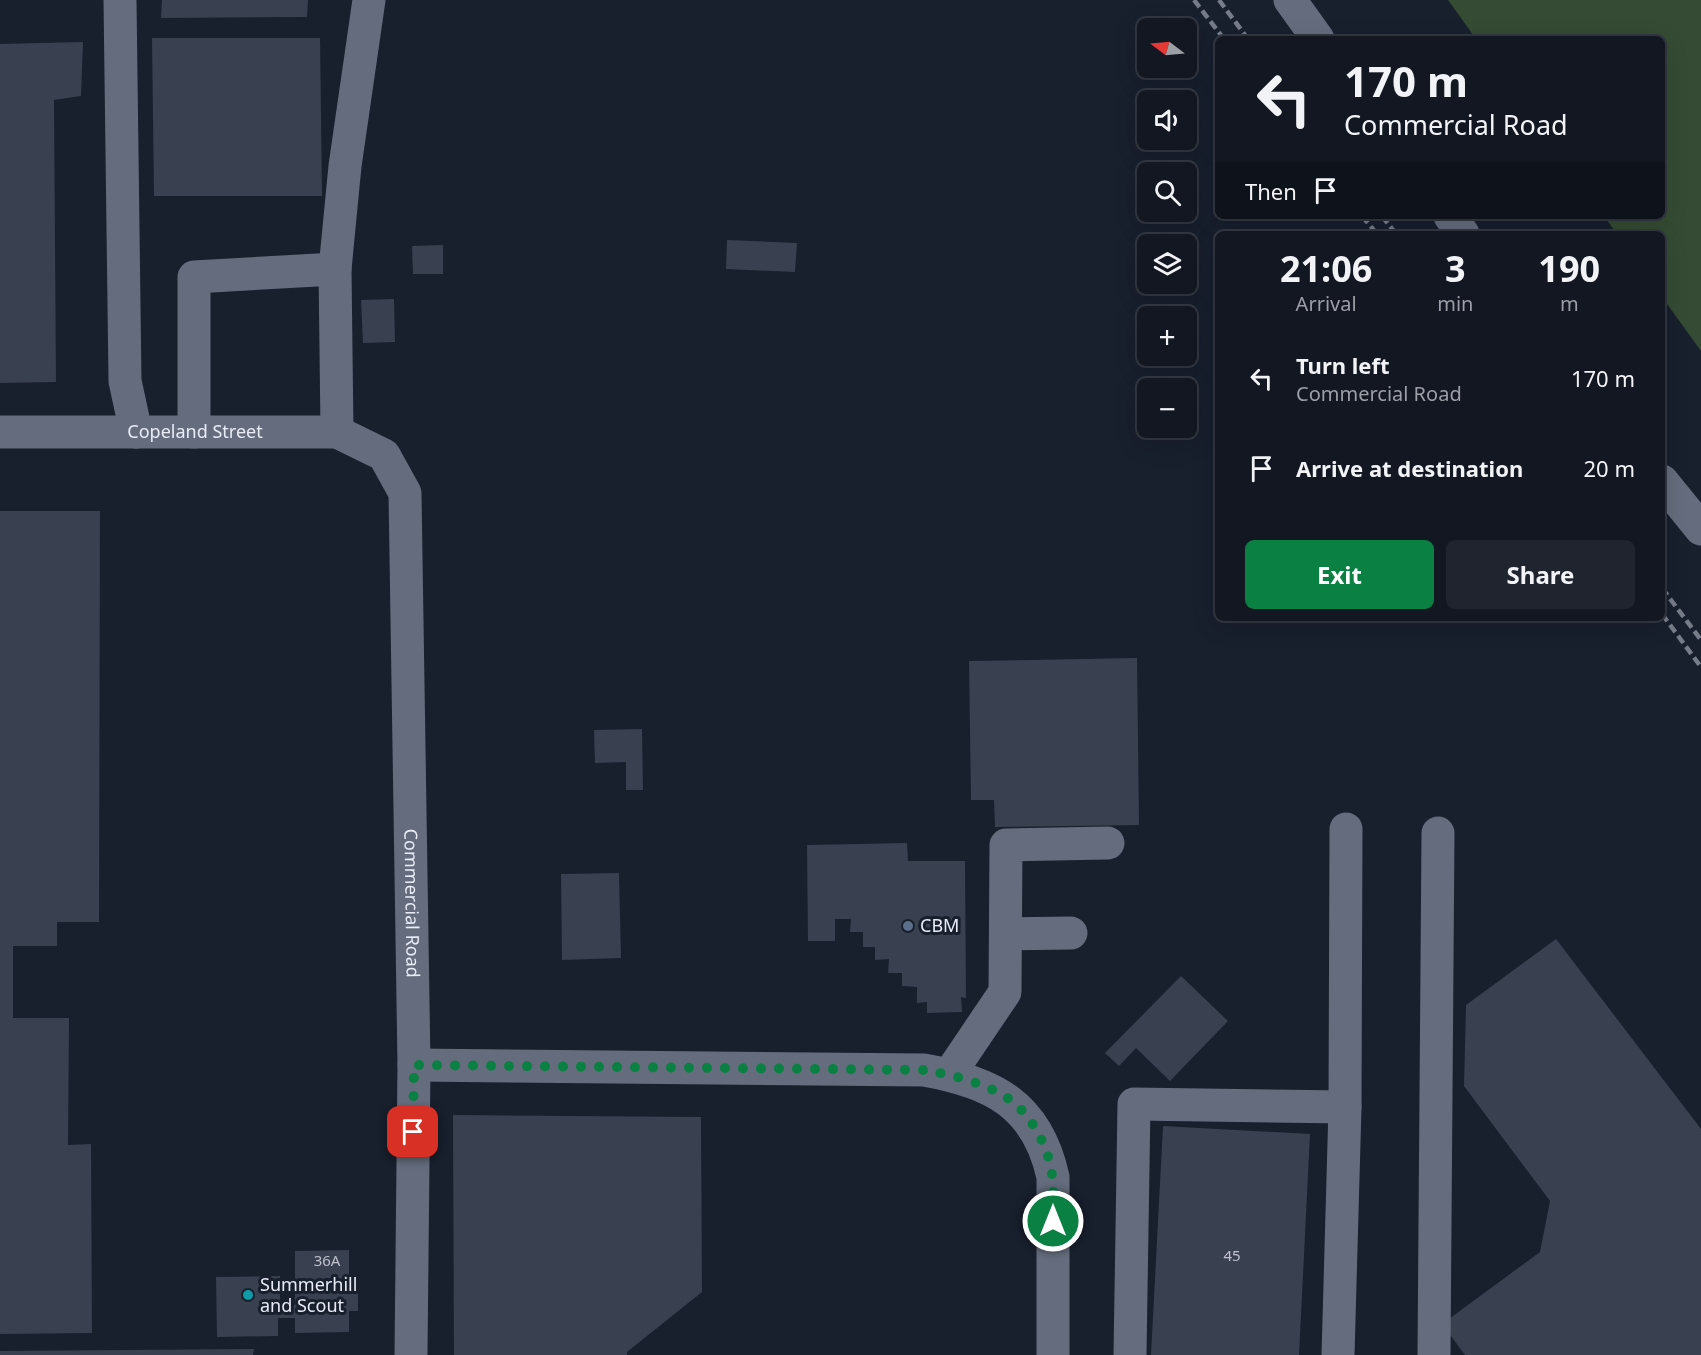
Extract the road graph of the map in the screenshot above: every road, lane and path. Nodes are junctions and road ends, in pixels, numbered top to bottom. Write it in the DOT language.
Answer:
graph roads {
  1 [pos="120,0"];
  2 [pos="369,0"];
  3 [pos="1290,0"];
  4 [pos="1316,36"];
  5 [pos="335,269"];
  6 [pos="0,432"];
  7 [pos="136,432"];
  8 [pos="194,432"];
  9 [pos="337,432"];
  10 [pos="384,455"];
  11 [pos="1665,485"];
  12 [pos="1701,529"];
  13 [pos="1346,829"];
  14 [pos="1438,833"];
  15 [pos="1108,843"];
  16 [pos="1071,933"];
  17 [pos="1007,934"];
  18 [pos="414,1065"];
  19 [pos="949,1076"];
  20 [pos="1345,1107"];
  21 [pos="411,1355"];
  22 [pos="1053,1355"];
  23 [pos="1130,1355"];
  24 [pos="1338,1355"];
  25 [pos="1434,1355"];
  1 -- 7 [label="street"];
  2 -- 5 [label="street"];
  3 -- 4 [label="street"];
  5 -- 8 [label="street"];
  5 -- 9 [label="street"];
  6 -- 7 [label="street, Copeland Street"];
  7 -- 8 [label="street, Copeland Street"];
  8 -- 9 [label="street, Copeland Street"];
  9 -- 10 [label="street, Copeland Street"];
  10 -- 18 [label="street, Commercial Road"];
  11 -- 12 [label="street"];
  13 -- 20 [label="street"];
  14 -- 25 [label="street"];
  15 -- 17 [label="street"];
  16 -- 17 [label="street"];
  17 -- 19 [label="street"];
  18 -- 19 [label="street"];
  18 -- 21 [label="street, Commercial Road"];
  19 -- 22 [label="street"];
  20 -- 23 [label="street"];
  20 -- 24 [label="street"];
}
